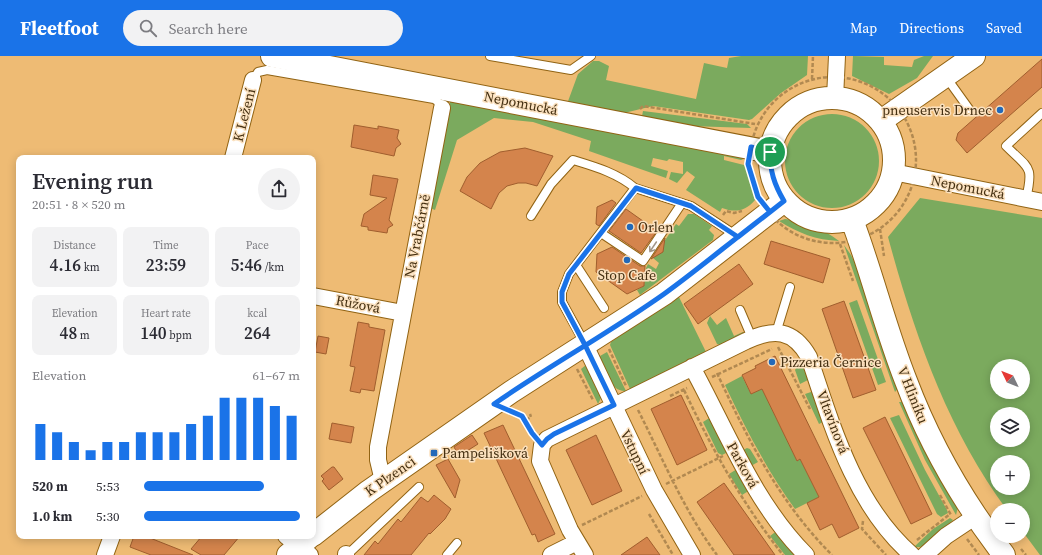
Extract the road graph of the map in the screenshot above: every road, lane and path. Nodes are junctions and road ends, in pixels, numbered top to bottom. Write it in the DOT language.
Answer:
graph roads {
  1 [pos="272,56"];
  2 [pos="490,56"];
  3 [pos="591,56"];
  4 [pos="813,56"];
  5 [pos="837,56"];
  6 [pos="974,56"];
  7 [pos="329,74"];
  8 [pos="946,76"];
  9 [pos="812,79"];
  10 [pos="253,80"];
  11 [pos="836,87"];
  12 [pos="442,108"];
  13 [pos="969,109"];
  14 [pos="1042,113"];
  15 [pos="890,115"];
  16 [pos="628,124"];
  17 [pos="755,124"];
  18 [pos="761,150"];
  19 [pos="234,155"];
  20 [pos="893,172"];
  21 [pos="915,177"];
  22 [pos="636,188"];
  23 [pos="1026,199"];
  24 [pos="1042,202"];
  25 [pos="682,203"];
  26 [pos="777,207"];
  27 [pos="531,216"];
  28 [pos="880,228"];
  29 [pos="855,229"];
  30 [pos="601,233"];
  31 [pos="738,237"];
  32 [pos="886,263"];
  33 [pos="576,265"];
  34 [pos="790,287"];
  35 [pos="316,297"];
  36 [pos="604,308"];
  37 [pos="740,310"];
  38 [pos="403,313"];
  39 [pos="776,333"];
  40 [pos="752,338"];
  41 [pos="593,339"];
  42 [pos="710,358"];
  43 [pos="692,367"];
  44 [pos="717,374"];
  45 [pos="700,382"];
  46 [pos="631,397"];
  47 [pos="665,399"];
  48 [pos="494,404"];
  49 [pos="614,405"];
  50 [pos="645,408"];
  51 [pos="810,410"];
  52 [pos="639,411"];
  53 [pos="530,414"];
  54 [pos="526,420"];
  55 [pos="542,445"];
  56 [pos="383,481"];
  57 [pos="419,486"];
  58 [pos="976,516"];
  59 [pos="863,520"];
  60 [pos="316,532"];
  61 [pos="111,539"];
  62 [pos="457,543"];
  63 [pos="581,548"];
  64 [pos="105,555"];
  65 [pos="346,555"];
  66 [pos="447,555"];
  67 [pos="551,555"];
  68 [pos="692,555"];
  69 [pos="717,555"];
  70 [pos="806,555"];
  71 [pos="832,555"];
  72 [pos="886,555"];
  73 [pos="912,555"];
  74 [pos="925,555"];
  75 [pos="1004,555"];
  1 -- 7 [label="street, Nepomucká"];
  2 -- 3 [label="lane"];
  4 -- 9 [label="path"];
  5 -- 11 [label="street"];
  6 -- 8 [label="street"];
  7 -- 10 [label="lane, K Ležení"];
  7 -- 12 [label="lane, Na Vrabčárně"];
  7 -- 16 [label="street, Nepomucká"];
  8 -- 13 [label="lane"];
  8 -- 15 [label="street"];
  9 -- 11 [label="path"];
  9 -- 17 [label="path"];
  10 -- 19 [label="street, K Ležení"];
  11 -- 15 [label="street"];
  11 -- 15 [label="path"];
  11 -- 18 [label="street"];
  12 -- 38 [label="street, Na Vrabčárně"];
  14 -- 23 [label="lane"];
  15 -- 20 [label="street"];
  15 -- 21 [label="path"];
  16 -- 17 [label="path"];
  16 -- 18 [label="street, Nepomucká"];
  17 -- 18 [label="path"];
  18 -- 26 [label="street"];
  18 -- 26 [label="path"];
  20 -- 21 [label="street, Nepomucká"];
  20 -- 29 [label="street"];
  21 -- 23 [label="street, Nepomucká"];
  21 -- 28 [label="path"];
  22 -- 25 [label="lane"];
  22 -- 27 [label="lane"];
  22 -- 30 [label="lane"];
  23 -- 24 [label="street, Nepomucká"];
  25 -- 30 [label="lane, one-way"];
  25 -- 31 [label="lane"];
  26 -- 29 [label="street"];
  26 -- 29 [label="path"];
  26 -- 31 [label="street, K Plzenci"];
  28 -- 29 [label="path"];
  28 -- 32 [label="path"];
  29 -- 58 [label="street, V Hliníku"];
  30 -- 33 [label="lane"];
  31 -- 41 [label="street, K Plzenci"];
  33 -- 36 [label="lane"];
  33 -- 41 [label="lane"];
  34 -- 39 [label="lane"];
  35 -- 38 [label="street, Růžová"];
  37 -- 40 [label="lane"];
  38 -- 56 [label="street, Na Vrabčárně"];
  39 -- 40 [label="street"];
  39 -- 73 [label="street, Vltavínová"];
  40 -- 42 [label="street"];
  41 -- 46 [label="path"];
  41 -- 48 [label="street, K Plzenci"];
  41 -- 49 [label="street, Vstupní"];
  42 -- 43 [label="street"];
  42 -- 44 [label="path"];
  43 -- 45 [label="street, Parková"];
  43 -- 46 [label="street"];
  44 -- 45 [label="path"];
  44 -- 51 [label="path"];
  44 -- 71 [label="path"];
  45 -- 47 [label="path"];
  45 -- 70 [label="street, Parková"];
  46 -- 49 [label="street"];
  46 -- 52 [label="path"];
  48 -- 54 [label="path"];
  48 -- 56 [label="street, K Plzenci"];
  49 -- 55 [label="street"];
  49 -- 68 [label="street, Vstupní"];
  50 -- 52 [label="path"];
  52 -- 69 [label="path"];
  53 -- 54 [label="path"];
  54 -- 55 [label="path"];
  55 -- 63 [label="street"];
  56 -- 60 [label="street, K Plzenci"];
  57 -- 65 [label="lane"];
  58 -- 74 [label="street"];
  58 -- 75 [label="street, V Hliníku"];
  59 -- 72 [label="path"];
  61 -- 64 [label="street"];
  62 -- 66 [label="lane"];
  63 -- 67 [label="street"];
}
